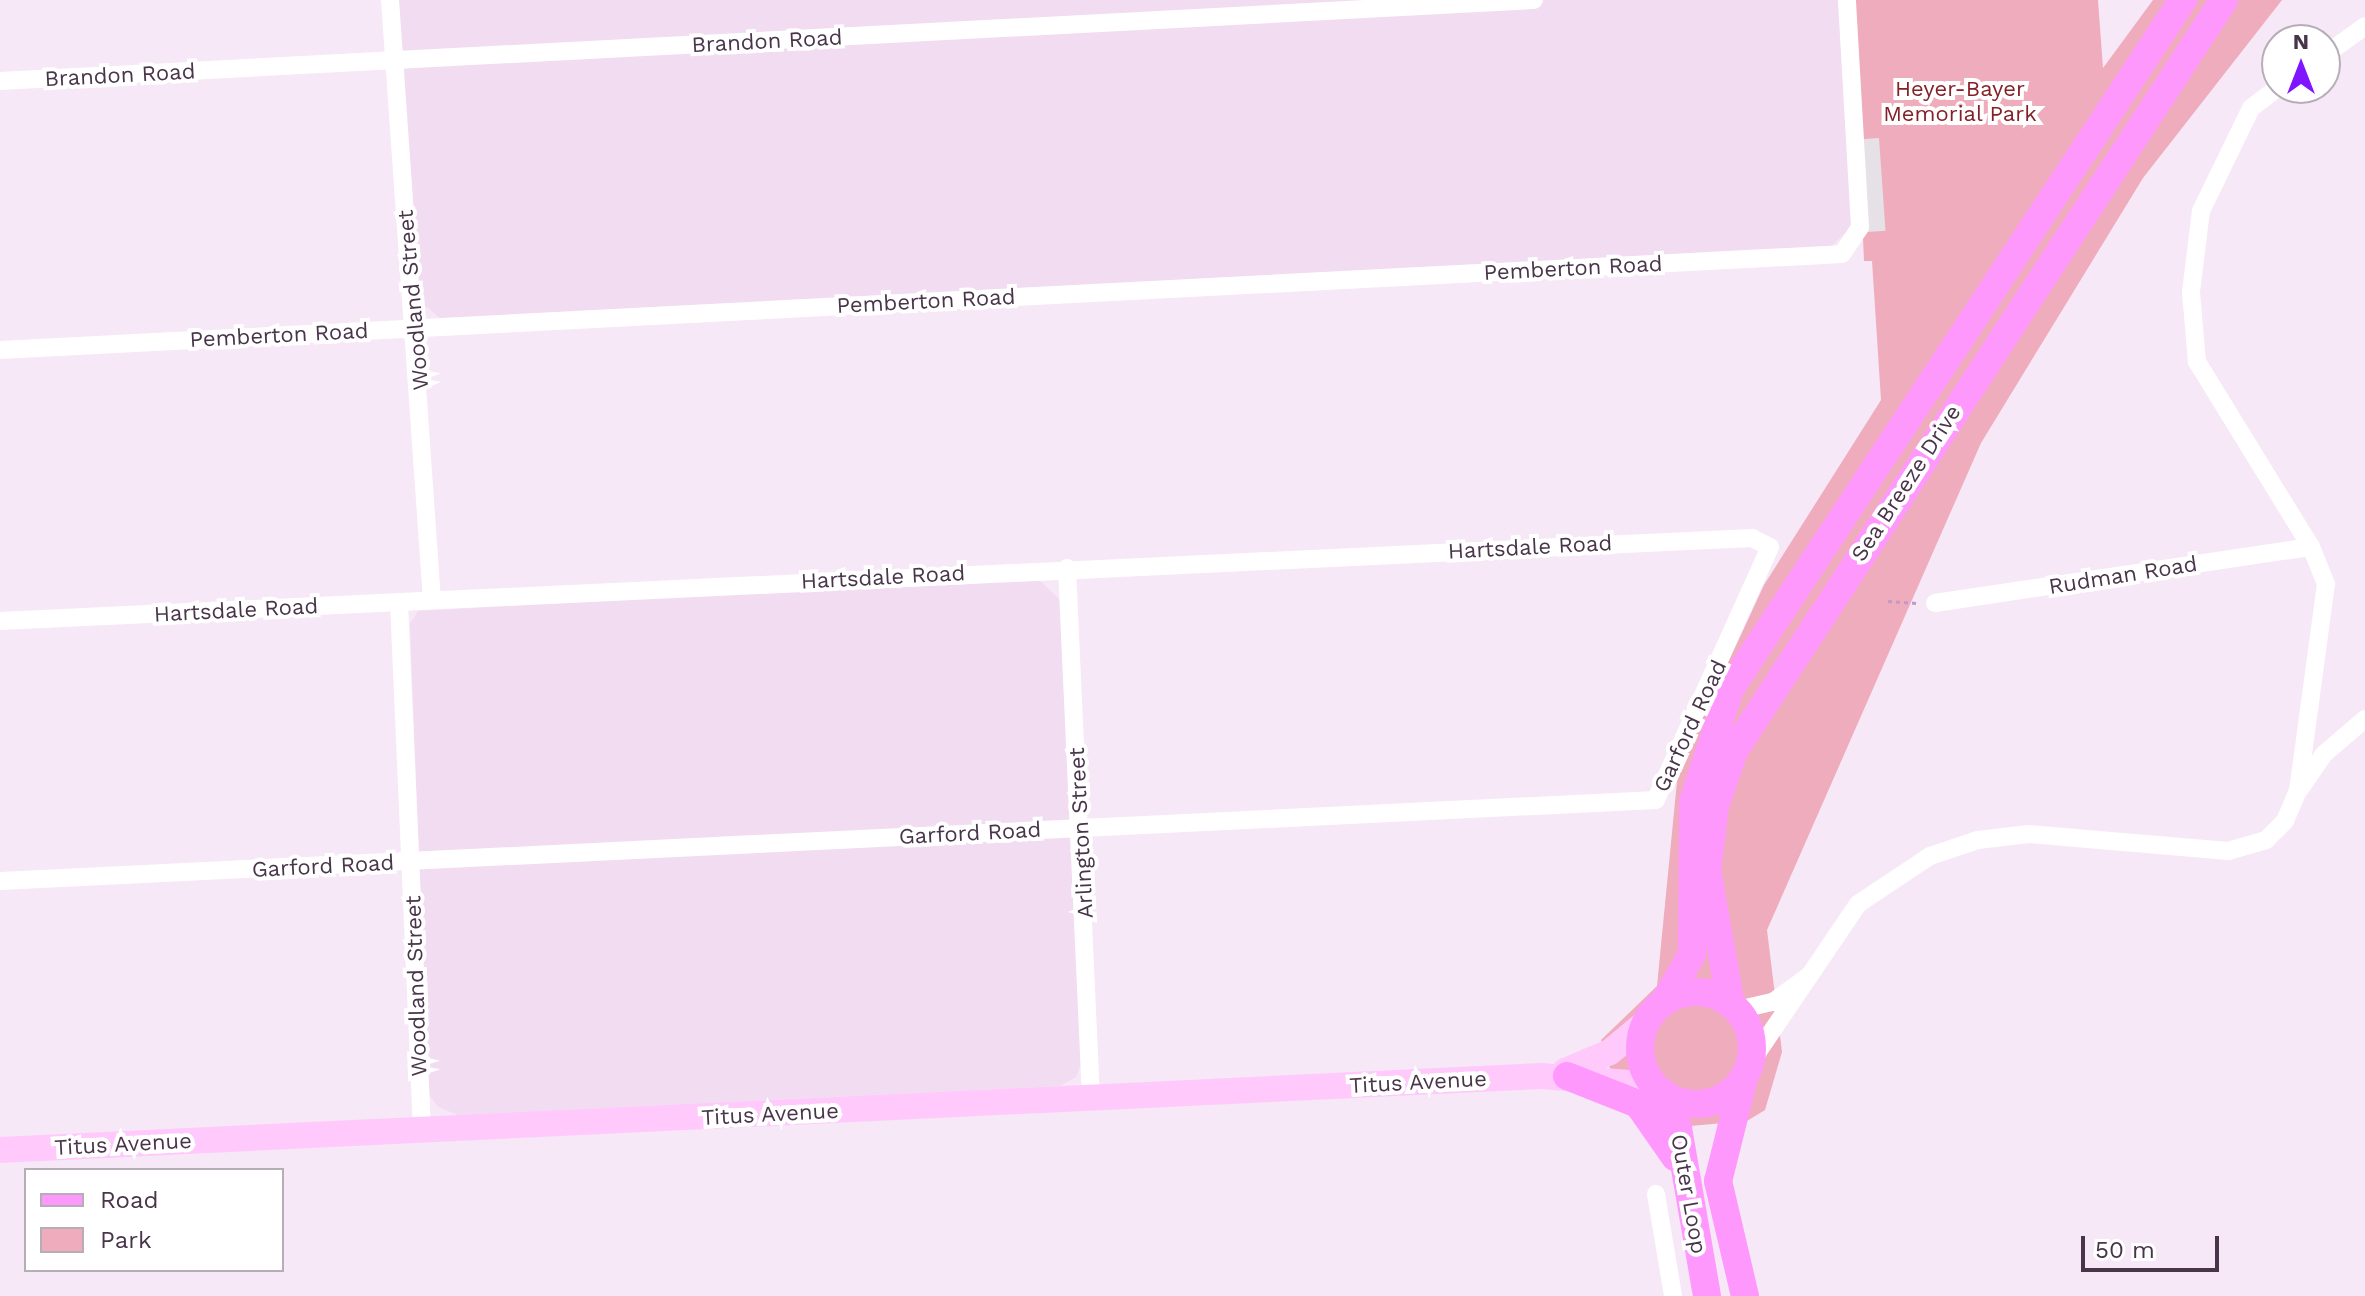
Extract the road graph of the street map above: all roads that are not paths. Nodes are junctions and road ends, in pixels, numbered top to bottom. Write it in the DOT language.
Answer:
graph roads {
  1 [pos="390,0"];
  2 [pos="1534,0"];
  3 [pos="1847,0"];
  4 [pos="2183,0"];
  5 [pos="2224,0"];
  6 [pos="2365,26"];
  7 [pos="2341,43"];
  8 [pos="395,61"];
  9 [pos="0,81"];
  10 [pos="2261,101"];
  11 [pos="414,328"];
  12 [pos="0,350"];
  13 [pos="1766,541"];
  14 [pos="2311,547"];
  15 [pos="1067,568"];
  16 [pos="432,600"];
  17 [pos="399,602"];
  18 [pos="1935,603"];
  19 [pos="0,621"];
  20 [pos="2365,719"];
  21 [pos="2298,791"];
  22 [pos="1081,828"];
  23 [pos="411,861"];
  24 [pos="0,881"];
  25 [pos="1823,961"];
  26 [pos="1734,1007"];
  27 [pos="1655,1011"];
  28 [pos="1747,1069"];
  29 [pos="1554,1076"];
  30 [pos="1659,1090"];
  31 [pos="1091,1098"];
  32 [pos="422,1130"];
  33 [pos="0,1150"];
  34 [pos="1688,1191"];
  35 [pos="1656,1194"];
  36 [pos="1673,1296"];
  37 [pos="1707,1296"];
  38 [pos="1745,1296"];
  1 -- 8 [label="street, Woodland Street"];
  2 -- 8 [label="street, Brandon Road"];
  3 -- 11 [label="street, Pemberton Road"];
  4 -- 27 [label="main road, Sea Breeze Drive"];
  5 -- 26 [label="main road, Sea Breeze Drive"];
  6 -- 7 [label="street"];
  8 -- 9 [label="street, Brandon Road"];
  8 -- 11 [label="street, Woodland Street"];
  10 -- 14 [label="street"];
  11 -- 12 [label="street, Pemberton Road"];
  11 -- 16 [label="street, Woodland Street"];
  13 -- 15 [label="street, Hartsdale Road"];
  13 -- 22 [label="street, Garford Road"];
  14 -- 18 [label="street, Rudman Road"];
  14 -- 21 [label="street"];
  15 -- 16 [label="street, Hartsdale Road"];
  15 -- 22 [label="street, Arlington Street"];
  16 -- 17 [label="street, Hartsdale Road"];
  17 -- 19 [label="street, Hartsdale Road"];
  17 -- 23 [label="street, Woodland Street"];
  20 -- 21 [label="street"];
  21 -- 25 [label="street"];
  22 -- 23 [label="street, Garford Road"];
  22 -- 31 [label="street, Arlington Street"];
  23 -- 24 [label="street, Garford Road"];
  23 -- 32 [label="street, Woodland Street"];
  25 -- 26 [label="street"];
  25 -- 28 [label="street"];
  26 -- 27 [label="main road"];
  26 -- 28 [label="main road"];
  27 -- 29 [label="main road, Titus Avenue"];
  27 -- 30 [label="main road"];
  28 -- 30 [label="main road"];
  28 -- 38 [label="main road, Outer Loop"];
  29 -- 30 [label="main road, Titus Avenue"];
  29 -- 31 [label="main road, Titus Avenue"];
  29 -- 34 [label="main road"];
  30 -- 34 [label="main road, Outer Loop"];
  31 -- 32 [label="main road, Titus Avenue"];
  32 -- 33 [label="main road, Titus Avenue"];
  34 -- 37 [label="main road, Outer Loop"];
  35 -- 36 [label="street"];
}
